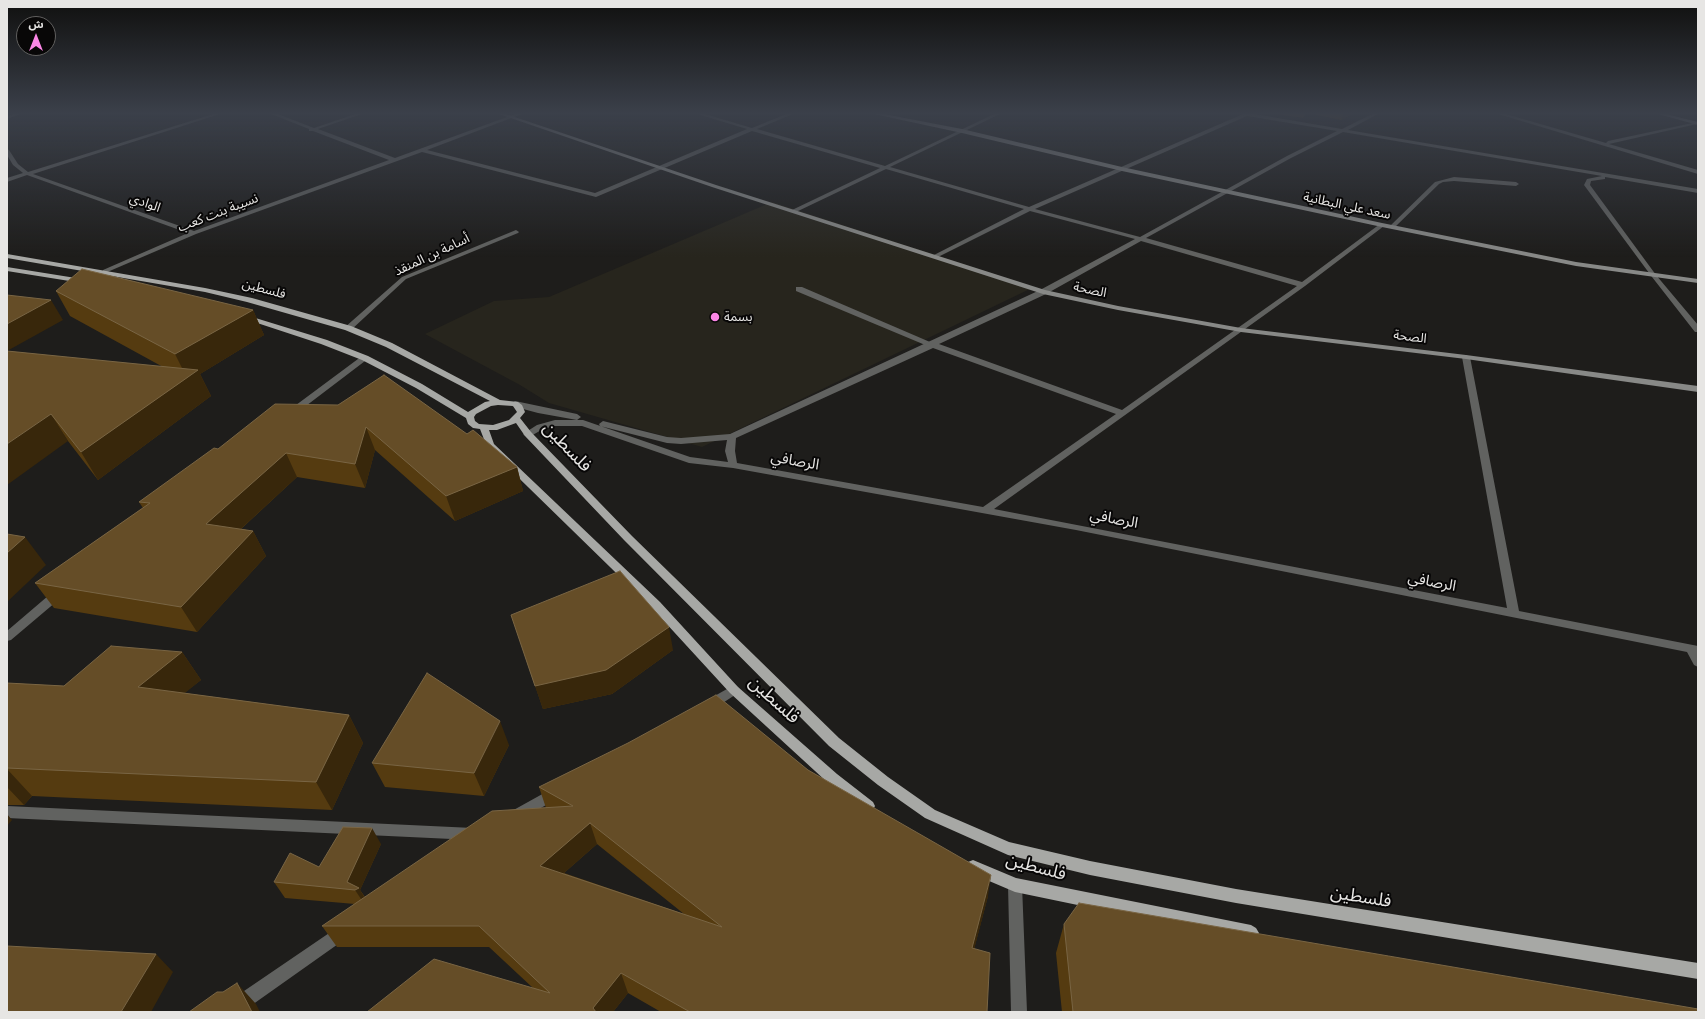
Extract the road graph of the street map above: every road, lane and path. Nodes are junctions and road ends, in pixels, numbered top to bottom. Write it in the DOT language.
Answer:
graph roads {
  1 [pos="14,162"];
  2 [pos="63,162"];
  3 [pos="392,162"];
  4 [pos="466,162"];
  5 [pos="640,162"];
  6 [pos="674,162"];
  7 [pos="861,162"];
  8 [pos="897,162"];
  9 [pos="1091,162"];
  10 [pos="1139,162"];
  11 [pos="1280,162"];
  12 [pos="1526,162"];
  13 [pos="1664,162"];
  14 [pos="659,168"];
  15 [pos="883,168"];
  16 [pos="1122,169"];
  17 [pos="1698,172"];
  18 [pos="26,173"];
  19 [pos="1622,178"];
  20 [pos="7,180"];
  21 [pos="1516,184"];
  22 [pos="1229,191"];
  23 [pos="1698,191"];
  24 [pos="1029,209"];
  25 [pos="794,211"];
  26 [pos="1382,225"];
  27 [pos="1392,226"];
  28 [pos="516,232"];
  29 [pos="194,233"];
  30 [pos="1140,238"];
  31 [pos="7,256"];
  32 [pos="934,257"];
  33 [pos="7,269"];
  34 [pos="105,271"];
  35 [pos="1654,276"];
  36 [pos="1698,281"];
  37 [pos="91,282"];
  38 [pos="1303,285"];
  39 [pos="799,289"];
  40 [pos="1043,292"];
  41 [pos="238,316"];
  42 [pos="348,328"];
  43 [pos="1241,330"];
  44 [pos="1698,330"];
  45 [pos="933,344"];
  46 [pos="1466,356"];
  47 [pos="365,358"];
  48 [pos="1698,389"];
  49 [pos="498,402"];
  50 [pos="515,404"];
  51 [pos="1123,413"];
  52 [pos="470,417"];
  53 [pos="283,418"];
  54 [pos="516,418"];
  55 [pos="484,428"];
  56 [pos="528,434"];
  57 [pos="732,437"];
  58 [pos="733,465"];
  59 [pos="986,510"];
  60 [pos="67,586"];
  61 [pos="1514,614"];
  62 [pos="7,637"];
  63 [pos="1695,650"];
  64 [pos="1698,662"];
  65 [pos="734,690"];
  66 [pos="694,714"];
  67 [pos="565,788"];
  68 [pos="7,812"];
  69 [pos="881,816"];
  70 [pos="504,823"];
  71 [pos="464,848"];
  72 [pos="962,862"];
  73 [pos="1015,885"];
  74 [pos="352,926"];
  75 [pos="1266,936"];
  76 [pos="1698,970"];
  77 [pos="228,1012"];
  78 [pos="1019,1012"];
  1 -- 18 [label="street, الوادي"];
  2 -- 18 [label="street"];
  3 -- 29 [label="street, نسيبة بنت كعب"];
  4 -- 14 [label="street"];
  5 -- 14 [label="main road, الصحة"];
  6 -- 14 [label="street"];
  7 -- 15 [label="street"];
  8 -- 15 [label="street"];
  9 -- 16 [label="main road, سعد علي البطانية"];
  10 -- 16 [label="street"];
  11 -- 22 [label="street"];
  12 -- 19 [label="street"];
  13 -- 17 [label="street"];
  14 -- 25 [label="main road, الصحة"];
  15 -- 24 [label="street"];
  15 -- 25 [label="street"];
  16 -- 22 [label="main road, سعد علي البطانية"];
  16 -- 24 [label="street"];
  18 -- 20 [label="street"];
  18 -- 29 [label="street, الوادي"];
  19 -- 23 [label="street"];
  19 -- 35 [label="street"];
  21 -- 27 [label="street"];
  22 -- 26 [label="main road, سعد علي البطانية"];
  22 -- 30 [label="street"];
  24 -- 30 [label="street"];
  24 -- 32 [label="street"];
  25 -- 32 [label="main road, الصحة"];
  26 -- 27 [label="main road, سعد علي البطانية"];
  26 -- 38 [label="street"];
  27 -- 35 [label="main road, سعد علي البطانية"];
  28 -- 42 [label="street, أسامة بن المنقذ"];
  29 -- 34 [label="street, نسيبة بنت كعب"];
  30 -- 38 [label="street"];
  30 -- 40 [label="street"];
  31 -- 34 [label="main road, فلسطين"];
  32 -- 40 [label="main road, الصحة"];
  33 -- 37 [label="main road"];
  34 -- 42 [label="main road, فلسطين"];
  35 -- 36 [label="main road, سعد علي البطانية"];
  35 -- 44 [label="street"];
  38 -- 43 [label="street"];
  39 -- 45 [label="street"];
  40 -- 43 [label="main road, الصحة"];
  40 -- 45 [label="street"];
  41 -- 47 [label="main road"];
  42 -- 49 [label="main road, فلسطين"];
  43 -- 46 [label="main road, الصحة"];
  43 -- 51 [label="street"];
  45 -- 51 [label="street"];
  45 -- 57 [label="street"];
  46 -- 48 [label="main road, الصحة"];
  46 -- 61 [label="street"];
  47 -- 52 [label="main road"];
  47 -- 53 [label="street"];
  49 -- 50 [label="main road"];
  49 -- 52 [label="main road"];
  50 -- 54 [label="main road"];
  50 -- 57 [label="street"];
  51 -- 59 [label="street"];
  52 -- 55 [label="main road"];
  54 -- 55 [label="main road"];
  54 -- 56 [label="main road, فلسطين"];
  55 -- 65 [label="main road, فلسطين"];
  56 -- 58 [label="street, الرصافي"];
  56 -- 76 [label="main road, فلسطين"];
  57 -- 58 [label="street"];
  58 -- 59 [label="street, الرصافي"];
  59 -- 61 [label="street, الرصافي"];
  60 -- 62 [label="street"];
  61 -- 63 [label="street, الرصافي"];
  63 -- 64 [label="street"];
  65 -- 66 [label="street"];
  65 -- 69 [label="main road, فلسطين"];
  67 -- 70 [label="street"];
  68 -- 71 [label="street"];
  72 -- 73 [label="main road, فلسطين"];
  73 -- 75 [label="main road, فلسطين"];
  73 -- 78 [label="street"];
  74 -- 77 [label="street"];
}
